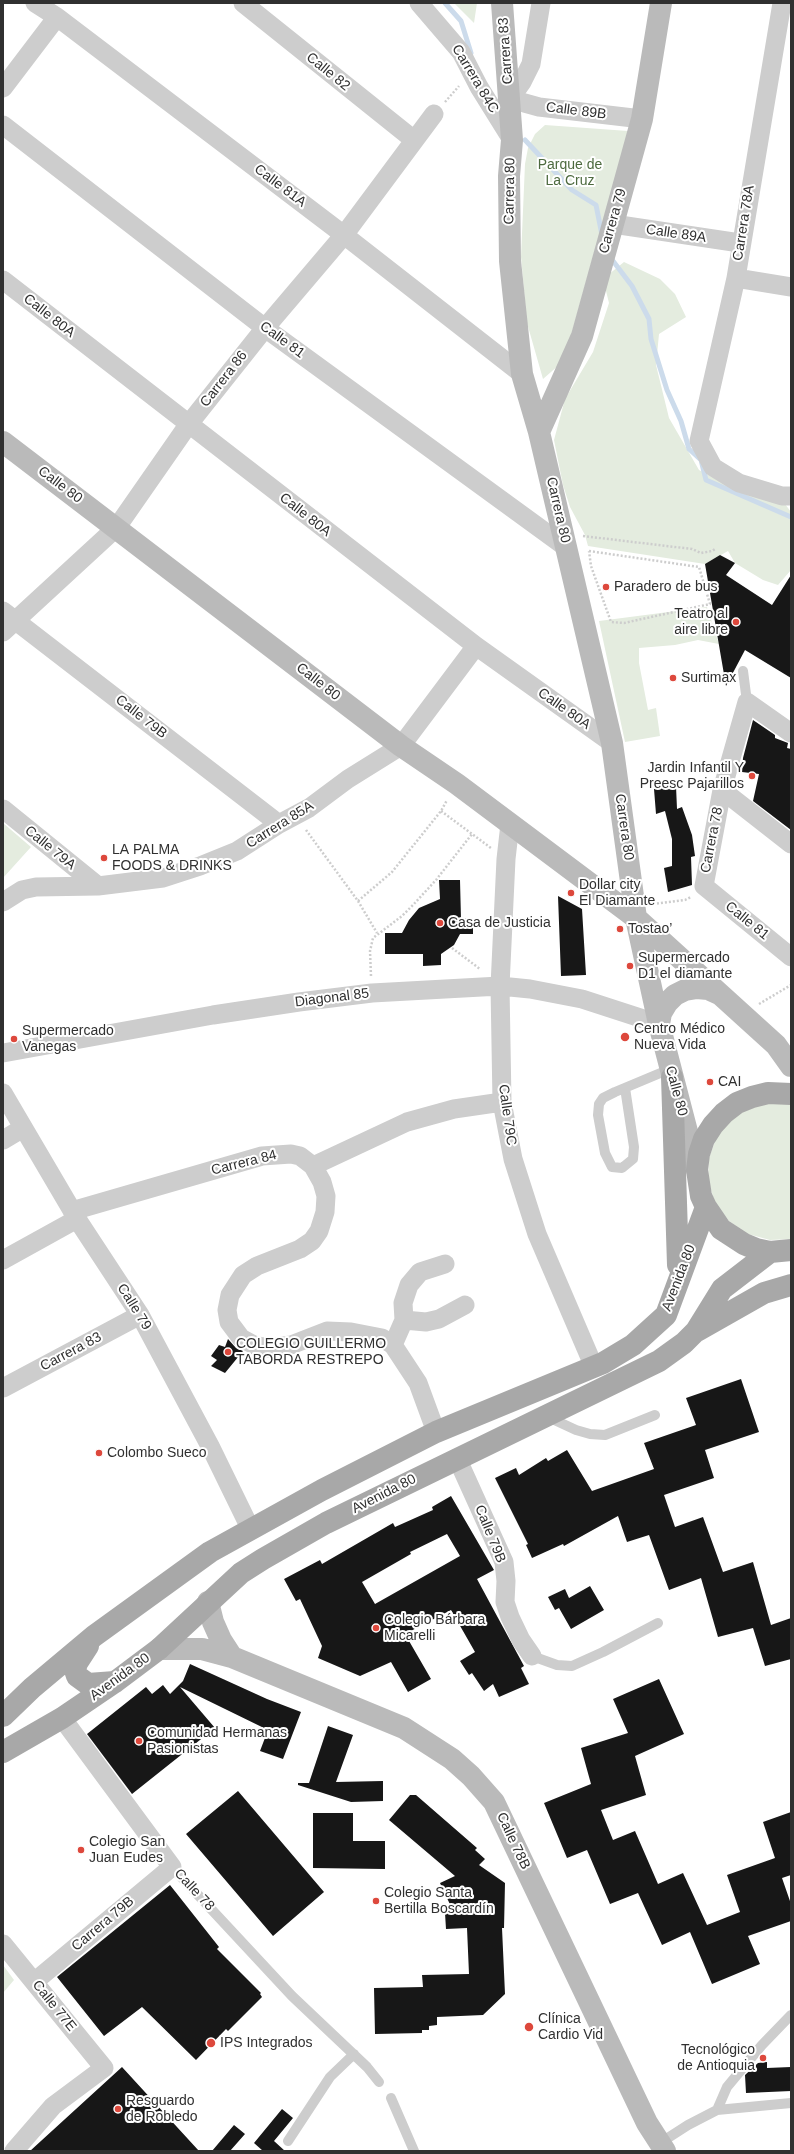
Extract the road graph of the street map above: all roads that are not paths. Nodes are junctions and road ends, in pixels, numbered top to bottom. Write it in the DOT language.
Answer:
graph roads {
  1 [pos="35,3"];
  2 [pos="243,3"];
  3 [pos="419,3"];
  4 [pos="502,3"];
  5 [pos="541,3"];
  6 [pos="661,3"];
  7 [pos="782,3"];
  8 [pos="57,17"];
  9 [pos="3,88"];
  10 [pos="510,99"];
  11 [pos="434,114"];
  12 [pos="642,119"];
  13 [pos="3,125"];
  14 [pos="414,140"];
  15 [pos="512,140"];
  16 [pos="612,228"];
  17 [pos="344,235"];
  18 [pos="740,243"];
  19 [pos="736,278"];
  20 [pos="3,280"];
  21 [pos="791,287"];
  22 [pos="265,328"];
  23 [pos="522,374"];
  24 [pos="188,425"];
  25 [pos="539,432"];
  26 [pos="3,442"];
  27 [pos="791,496"];
  28 [pos="117,527"];
  29 [pos="565,541"];
  30 [pos="7,622"];
  31 [pos="476,646"];
  32 [pos="743,671"];
  33 [pos="747,702"];
  34 [pos="791,733"];
  35 [pos="612,743"];
  36 [pos="402,746"];
  37 [pos="722,790"];
  38 [pos="3,809"];
  39 [pos="287,820"];
  40 [pos="510,824"];
  41 [pos="791,844"];
  42 [pos="98,886"];
  43 [pos="704,886"];
  44 [pos="3,902"];
  45 [pos="635,912"];
  46 [pos="791,957"];
  47 [pos="500,986"];
  48 [pos="723,997"];
  49 [pos="659,1024"];
  50 [pos="784,1051"];
  51 [pos="3,1053"];
  52 [pos="791,1066"];
  53 [pos="671,1073"];
  54 [pos="625,1088"];
  55 [pos="3,1092"];
  56 [pos="791,1094"];
  57 [pos="502,1102"];
  58 [pos="24,1128"];
  59 [pos="3,1140"];
  60 [pos="313,1166"];
  61 [pos="697,1170"];
  62 [pos="706,1207"];
  63 [pos="74,1215"];
  64 [pos="791,1250"];
  65 [pos="770,1252"];
  66 [pos="3,1260"];
  67 [pos="445,1264"];
  68 [pos="678,1281"];
  69 [pos="791,1285"];
  70 [pos="466,1305"];
  71 [pos="140,1315"];
  72 [pos="404,1320"];
  73 [pos="696,1331"];
  74 [pos="393,1345"];
  75 [pos="594,1367"];
  76 [pos="3,1388"];
  77 [pos="546,1416"];
  78 [pos="655,1416"];
  79 [pos="436,1432"];
  80 [pos="457,1458"];
  81 [pos="251,1530"];
  82 [pos="208,1602"];
  83 [pos="658,1623"];
  84 [pos="94,1636"];
  85 [pos="159,1649"];
  86 [pos="532,1656"];
  87 [pos="232,1657"];
  88 [pos="115,1682"];
  89 [pos="3,1716"];
  90 [pos="62,1718"];
  91 [pos="3,1752"];
  92 [pos="172,1867"];
  93 [pos="3,1944"];
  94 [pos="34,1982"];
  95 [pos="791,2015"];
  96 [pos="354,2054"];
  97 [pos="379,2082"];
  98 [pos="391,2098"];
  99 [pos="791,2104"];
  100 [pos="717,2110"];
  101 [pos="288,2141"];
  102 [pos="662,2147"];
  103 [pos="14,2151"];
  104 [pos="414,2151"];
  1 -- 8 [label="street, Calle 81A"];
  2 -- 14 [label="street, Calle 82"];
  3 -- 15 [label="street, Carrera 84C"];
  4 -- 10 [label="street, Carrera 83"];
  5 -- 10 [label="street"];
  6 -- 12 [label="street, Carrera 79"];
  7 -- 18 [label="street, Carrera 78A"];
  8 -- 9 [label="street"];
  8 -- 17 [label="street, Calle 81A"];
  10 -- 12 [label="street, Calle 89B"];
  10 -- 15 [label="street, Carrera 80"];
  11 -- 14 [label="street, Carrera 86"];
  12 -- 16 [label="street, Carrera 79"];
  13 -- 22 [label="street, Calle 81"];
  14 -- 17 [label="street, Carrera 86"];
  15 -- 23 [label="street, Carrera 80"];
  16 -- 18 [label="street, Calle 89A"];
  16 -- 25 [label="street, Carrera 79"];
  17 -- 22 [label="street, Carrera 86"];
  17 -- 23 [label="street, Calle 81A"];
  18 -- 19 [label="street, Carrera 78A"];
  19 -- 21 [label="street"];
  19 -- 27 [label="street, Carrera 78A"];
  20 -- 24 [label="street, Calle 80A"];
  22 -- 24 [label="street, Carrera 86"];
  22 -- 29 [label="street, Calle 81"];
  23 -- 25 [label="street, Carrera 80"];
  24 -- 28 [label="street, Carrera 86"];
  24 -- 31 [label="street, Calle 80A"];
  25 -- 29 [label="street, Carrera 80"];
  26 -- 28 [label="street, Calle 80"];
  28 -- 30 [label="street, Carrera 86"];
  28 -- 36 [label="street, Calle 80"];
  29 -- 35 [label="street, Carrera 80"];
  30 -- 39 [label="street, Calle 79B"];
  31 -- 35 [label="street, Calle 80A"];
  31 -- 36 [label="street, Carrera 85A"];
  32 -- 33 [label="lane"];
  33 -- 34 [label="street"];
  33 -- 37 [label="street, Carrera 78"];
  35 -- 45 [label="street, Carrera 80"];
  36 -- 39 [label="street, Carrera 85A"];
  36 -- 40 [label="street, Calle 80"];
  37 -- 41 [label="street"];
  37 -- 43 [label="street, Carrera 78"];
  38 -- 42 [label="street, Calle 79A"];
  39 -- 42 [label="street, Carrera 85A"];
  40 -- 45 [label="street, Calle 80"];
  40 -- 47 [label="street, Calle 79C"];
  42 -- 44 [label="street, Carrera 85A"];
  43 -- 46 [label="street, Calle 81"];
  45 -- 48 [label="street, Calle 80"];
  45 -- 49 [label="street, Calle 80"];
  47 -- 49 [label="street, Diagonal 85"];
  47 -- 51 [label="street, Diagonal 85"];
  47 -- 57 [label="street, Calle 79C"];
  48 -- 49 [label="street"];
  48 -- 50 [label="street, Calle 80"];
  49 -- 53 [label="street, Calle 80"];
  50 -- 52 [label="street, Calle 80"];
  53 -- 54 [label="lane"];
  53 -- 61 [label="street, Calle 80"];
  53 -- 68 [label="main road"];
  54 -- 54 [label="lane"];
  55 -- 58 [label="street, Calle 79"];
  56 -- 61 [label="main road"];
  57 -- 60 [label="street"];
  57 -- 75 [label="street, Calle 79C"];
  58 -- 59 [label="street"];
  58 -- 63 [label="street, Calle 79"];
  60 -- 63 [label="street, Carrera 84"];
  60 -- 74 [label="street"];
  61 -- 62 [label="main road"];
  62 -- 65 [label="main road"];
  62 -- 68 [label="main road, Avenida 80"];
  63 -- 66 [label="street, Carrera 84"];
  63 -- 71 [label="street, Calle 79"];
  64 -- 65 [label="main road"];
  65 -- 73 [label="main road, Avenida 80"];
  67 -- 72 [label="street"];
  68 -- 75 [label="main road, Avenida 80"];
  69 -- 73 [label="main road"];
  70 -- 72 [label="street"];
  71 -- 76 [label="street, Carrera 83"];
  71 -- 81 [label="street, Calle 79"];
  72 -- 74 [label="street"];
  73 -- 77 [label="main road, Avenida 80"];
  74 -- 79 [label="street"];
  75 -- 79 [label="main road, Avenida 80"];
  77 -- 78 [label="lane"];
  77 -- 80 [label="main road, Avenida 80"];
  79 -- 81 [label="main road, Avenida 80"];
  80 -- 82 [label="main road, Avenida 80"];
  80 -- 86 [label="street, Calle 79B"];
  81 -- 84 [label="main road, Avenida 80"];
  82 -- 85 [label="main road, Avenida 80"];
  82 -- 87 [label="street"];
  83 -- 86 [label="lane"];
  84 -- 88 [label="main road"];
  84 -- 89 [label="main road, Avenida 80"];
  85 -- 87 [label="street, Calle 78B"];
  85 -- 88 [label="main road, Avenida 80"];
  87 -- 102 [label="street, Calle 78B"];
  88 -- 90 [label="main road, Avenida 80"];
  90 -- 91 [label="main road, Avenida 80"];
  90 -- 92 [label="street, Calle 78"];
  92 -- 94 [label="street, Carrera 79B"];
  92 -- 96 [label="lane, Calle 78"];
  93 -- 94 [label="street, Calle 77E"];
  94 -- 103 [label="street, Calle 77E"];
  95 -- 100 [label="lane"];
  96 -- 97 [label="lane, Calle 78"];
  96 -- 101 [label="lane"];
  98 -- 104 [label="lane"];
  99 -- 100 [label="lane"];
  100 -- 102 [label="lane"];
}
